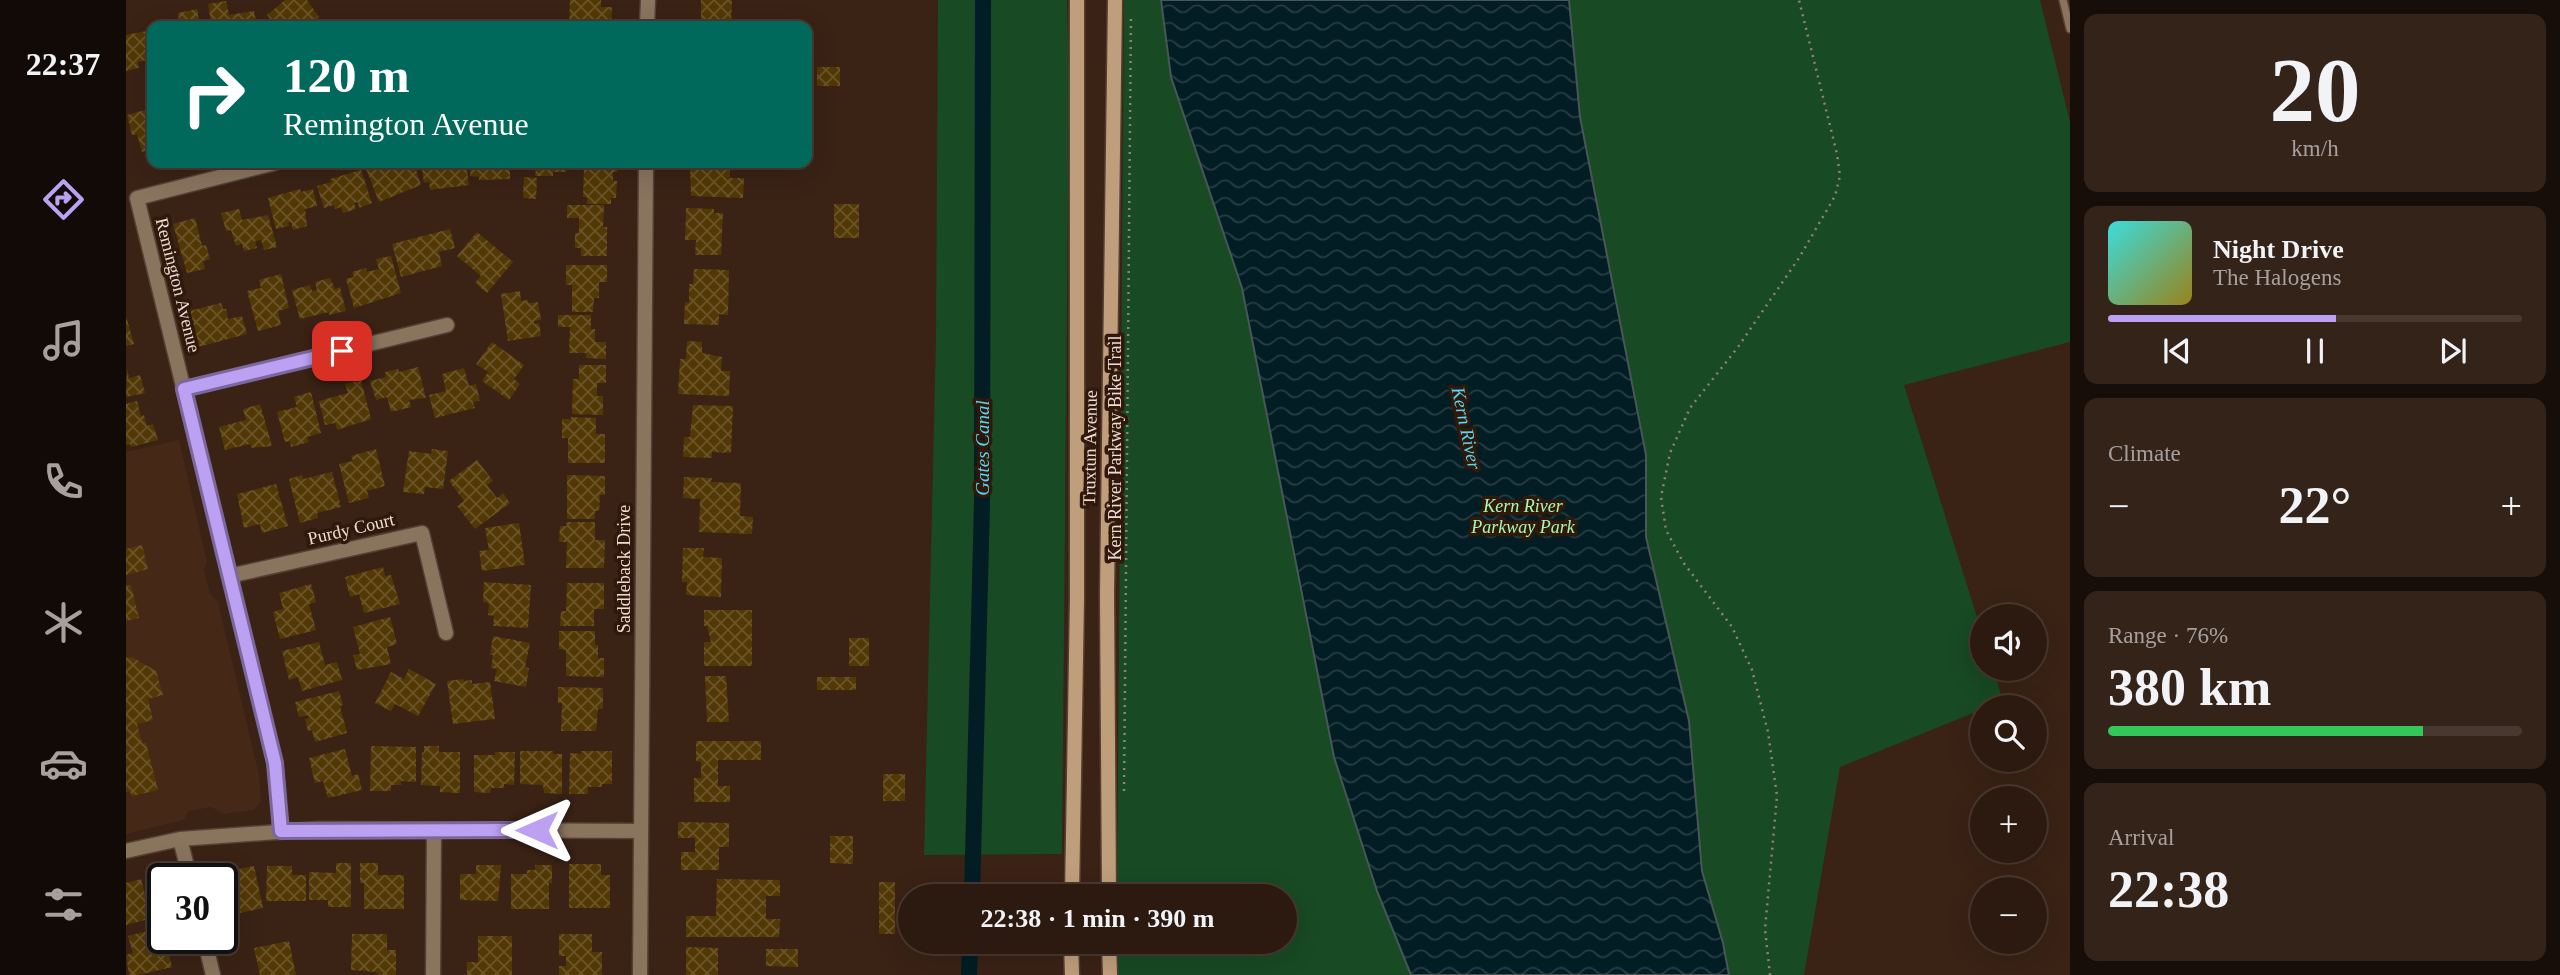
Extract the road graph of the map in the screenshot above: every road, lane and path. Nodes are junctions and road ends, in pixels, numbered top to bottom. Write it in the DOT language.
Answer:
graph roads {
  1 [pos="648,0"];
  2 [pos="1077,0"];
  3 [pos="1115,0"];
  4 [pos="1799,0"];
  5 [pos="2063,0"];
  6 [pos="1131,5"];
  7 [pos="647,21"];
  8 [pos="2070,29"];
  9 [pos="255,168"];
  10 [pos="646,168"];
  11 [pos="447,325"];
  12 [pos="184,389"];
  13 [pos="229,576"];
  14 [pos="446,633"];
  15 [pos="1124,795"];
  16 [pos="434,830"];
  17 [pos="281,831"];
  18 [pos="641,831"];
  19 [pos="180,839"];
  20 [pos="126,851"];
  21 [pos="186,863"];
  22 [pos="1072,884"];
  23 [pos="1108,884"];
  24 [pos="208,954"];
  25 [pos="1071,954"];
  26 [pos="1109,954"];
  27 [pos="213,975"];
  28 [pos="433,975"];
  29 [pos="639,975"];
  30 [pos="1072,975"];
  31 [pos="1110,975"];
  32 [pos="1770,975"];
  1 -- 7 [label="street"];
  2 -- 22 [label="main road, Truxtun Avenue"];
  3 -- 23 [label="main road, Truxtun Avenue"];
  4 -- 32 [label="path"];
  5 -- 8 [label="lane"];
  6 -- 15 [label="path, Kern River Parkway Bike Trail"];
  9 -- 12 [label="street, Remington Avenue"];
  10 -- 18 [label="street, Saddleback Drive"];
  11 -- 12 [label="street"];
  12 -- 13 [label="street, Remington Avenue"];
  13 -- 14 [label="street, Purdy Court"];
  13 -- 17 [label="street, Remington Avenue"];
  16 -- 17 [label="street"];
  16 -- 18 [label="street"];
  16 -- 28 [label="street"];
  17 -- 19 [label="street"];
  18 -- 29 [label="street, Saddleback Drive"];
  19 -- 20 [label="street"];
  19 -- 21 [label="street"];
  24 -- 27 [label="street"];
  25 -- 30 [label="main road"];
  26 -- 31 [label="main road"];
}
